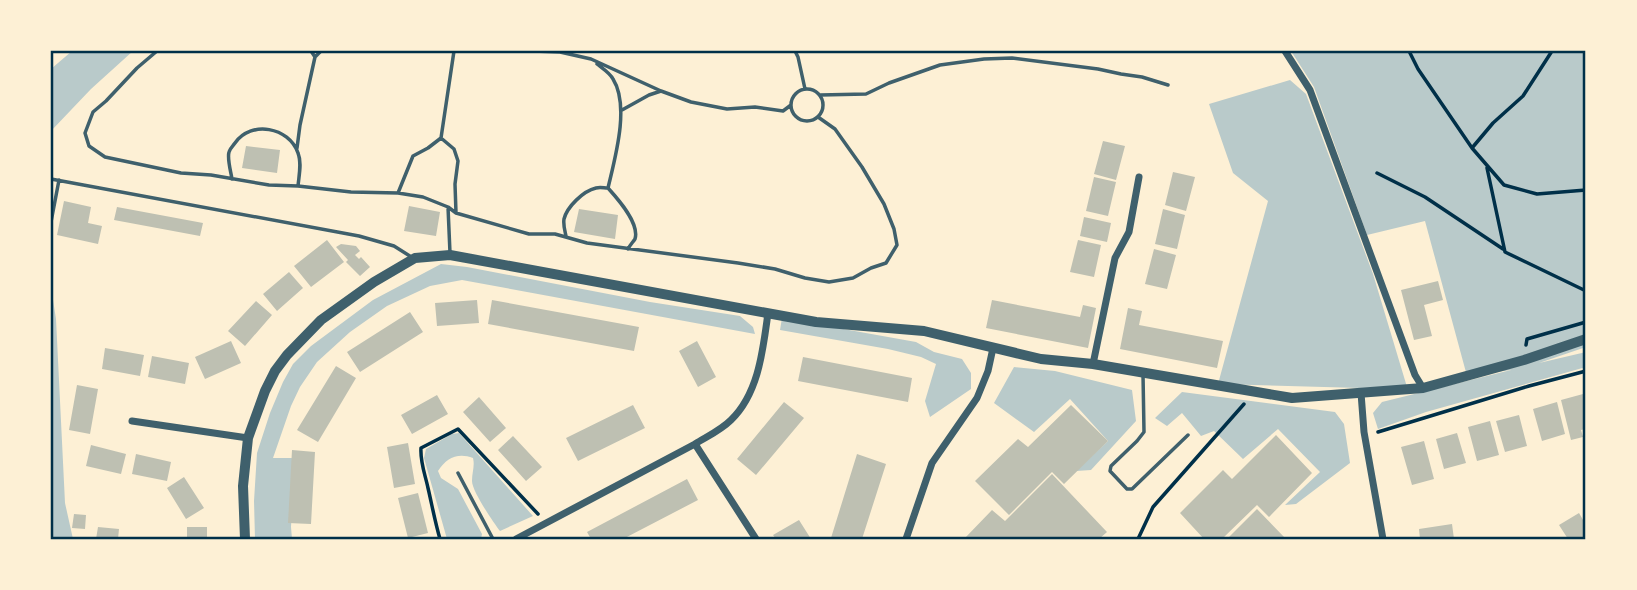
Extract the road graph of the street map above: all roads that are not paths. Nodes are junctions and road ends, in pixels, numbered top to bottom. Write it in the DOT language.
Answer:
graph roads {
  1 [pos="158,51"];
  2 [pos="311,51"];
  3 [pos="321,51"];
  4 [pos="454,51"];
  5 [pos="533,51"];
  6 [pos="588,51"];
  7 [pos="795,51"];
  8 [pos="1286,51"];
  9 [pos="314,57"];
  10 [pos="591,60"];
  11 [pos="1168,85"];
  12 [pos="805,89"];
  13 [pos="661,91"];
  14 [pos="820,95"];
  15 [pos="791,105"];
  16 [pos="622,110"];
  17 [pos="818,117"];
  18 [pos="441,138"];
  19 [pos="297,150"];
  20 [pos="1139,177"];
  21 [pos="51,179"];
  22 [pos="59,180"];
  23 [pos="232,180"];
  24 [pos="298,186"];
  25 [pos="607,188"];
  26 [pos="398,193"];
  27 [pos="447,208"];
  28 [pos="456,213"];
  29 [pos="51,222"];
  30 [pos="566,236"];
  31 [pos="628,249"];
  32 [pos="450,255"];
  33 [pos="415,258"];
  34 [pos="768,313"];
  35 [pos="1586,340"];
  36 [pos="993,348"];
  37 [pos="1094,364"];
  38 [pos="1143,372"];
  39 [pos="1423,388"];
  40 [pos="1361,393"];
  41 [pos="132,421"];
  42 [pos="1188,435"];
  43 [pos="248,438"];
  44 [pos="695,443"];
  45 [pos="458,473"];
  46 [pos="244,539"];
  47 [pos="494,539"];
  48 [pos="516,539"];
  49 [pos="756,539"];
  50 [pos="906,539"];
  51 [pos="1383,539"];
  1 -- 23 [label="lane"];
  2 -- 9 [label="lane"];
  3 -- 9 [label="lane"];
  4 -- 18 [label="lane"];
  5 -- 10 [label="lane"];
  6 -- 10 [label="lane"];
  7 -- 12 [label="lane"];
  8 -- 39 [label="street"];
  9 -- 19 [label="lane"];
  10 -- 13 [label="lane"];
  10 -- 16 [label="lane"];
  11 -- 14 [label="lane"];
  12 -- 14 [label="lane"];
  12 -- 15 [label="lane"];
  13 -- 15 [label="lane"];
  13 -- 16 [label="lane"];
  14 -- 17 [label="lane"];
  15 -- 17 [label="lane"];
  16 -- 25 [label="lane"];
  17 -- 31 [label="lane"];
  18 -- 26 [label="lane"];
  18 -- 28 [label="lane"];
  19 -- 23 [label="lane"];
  19 -- 24 [label="lane"];
  20 -- 37 [label="street"];
  21 -- 22 [label="lane"];
  22 -- 29 [label="lane"];
  22 -- 33 [label="lane"];
  23 -- 24 [label="lane"];
  24 -- 26 [label="lane"];
  25 -- 30 [label="lane"];
  25 -- 31 [label="lane"];
  26 -- 27 [label="lane"];
  27 -- 28 [label="lane"];
  27 -- 32 [label="lane"];
  28 -- 30 [label="lane"];
  30 -- 31 [label="lane"];
  32 -- 33 [label="street"];
  32 -- 34 [label="street"];
  33 -- 43 [label="street"];
  34 -- 36 [label="street"];
  34 -- 44 [label="street"];
  35 -- 39 [label="street"];
  36 -- 37 [label="street"];
  36 -- 50 [label="street"];
  37 -- 38 [label="street"];
  38 -- 40 [label="street"];
  38 -- 42 [label="lane"];
  39 -- 40 [label="street"];
  40 -- 51 [label="street"];
  41 -- 43 [label="street"];
  43 -- 46 [label="street"];
  44 -- 48 [label="street"];
  44 -- 49 [label="street"];
  45 -- 47 [label="lane"];
}
